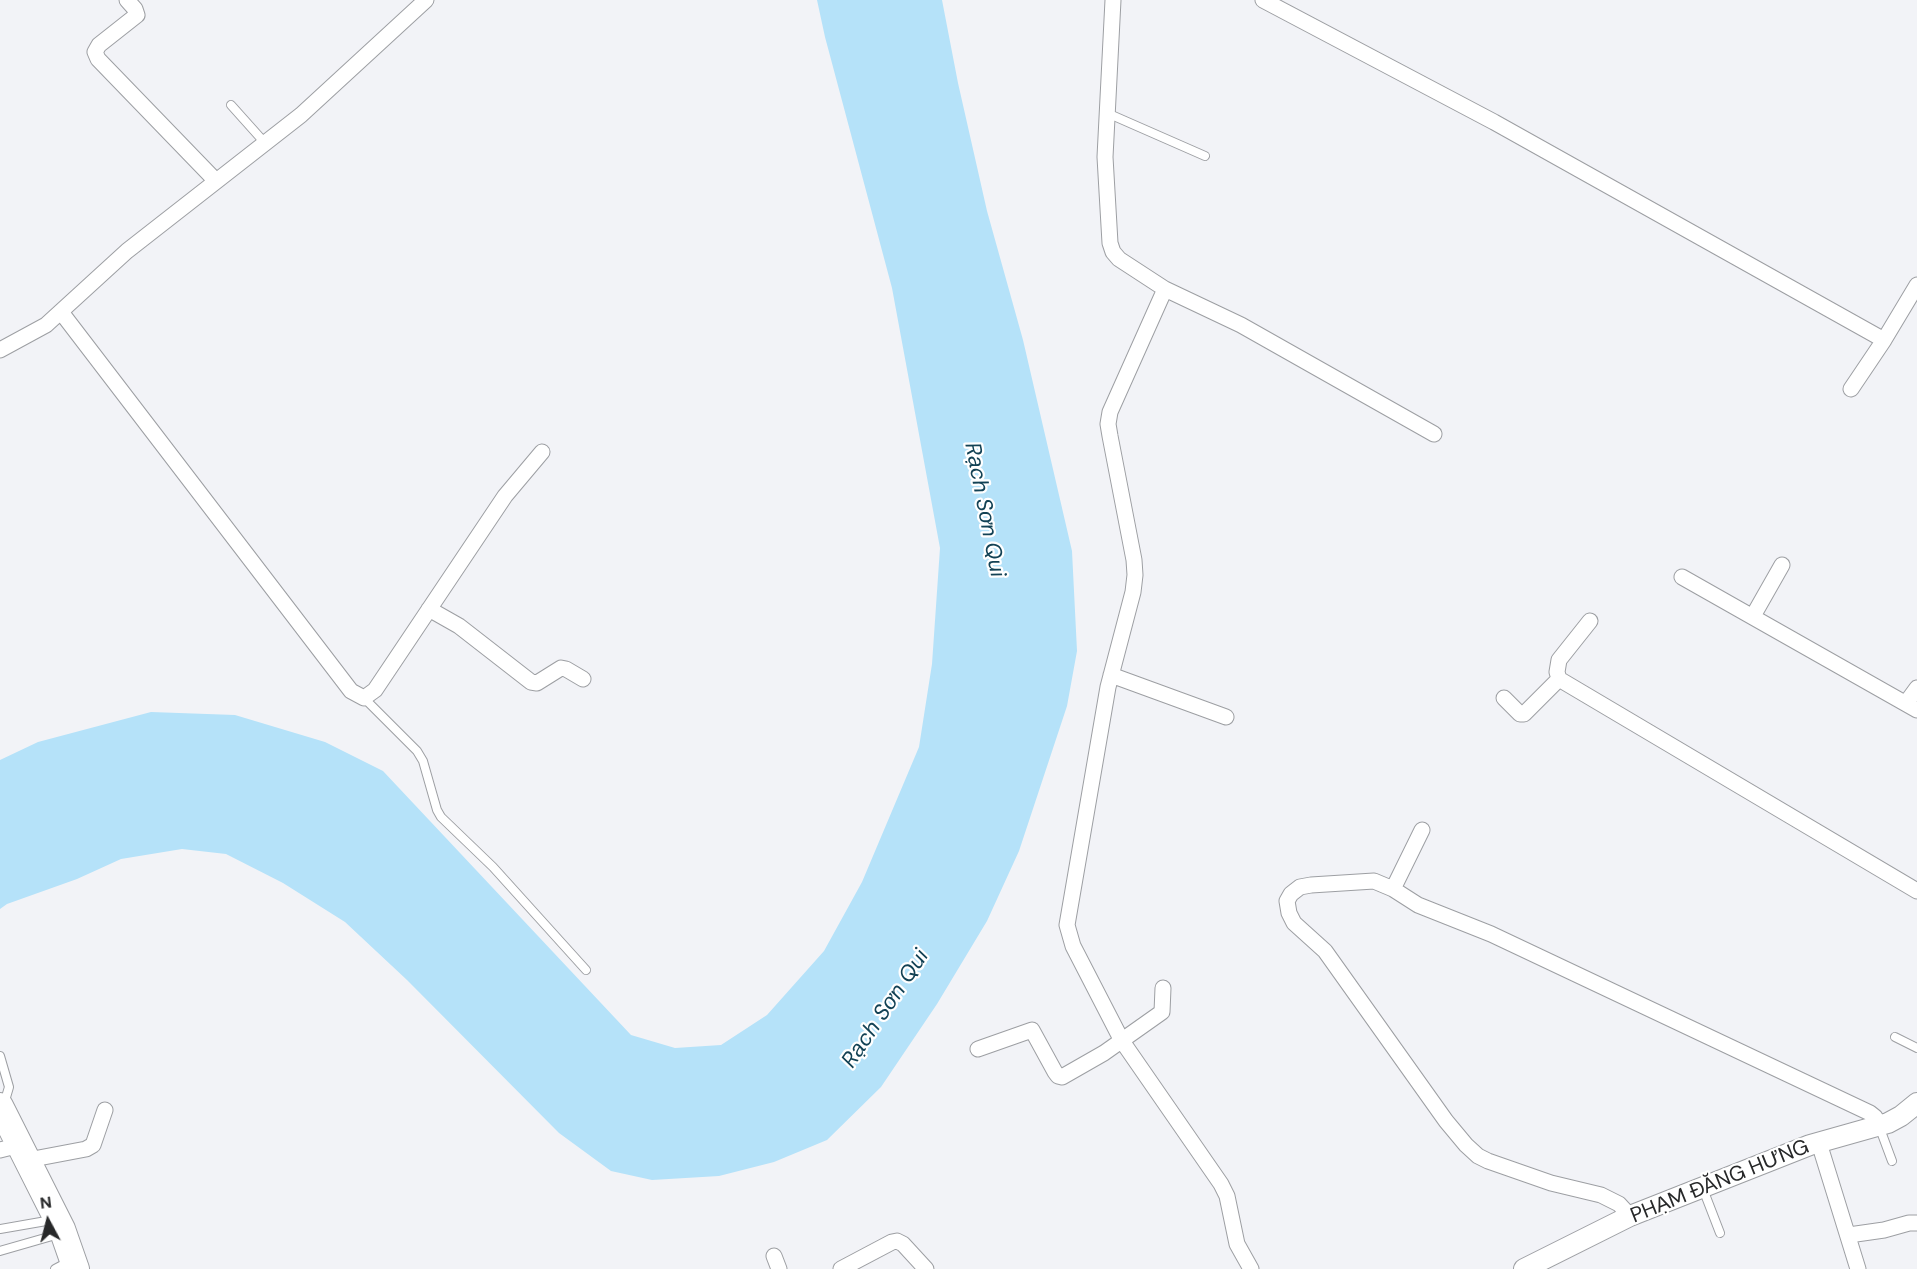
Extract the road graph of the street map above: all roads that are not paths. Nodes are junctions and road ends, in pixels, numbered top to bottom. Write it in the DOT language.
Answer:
graph roads {
  1 [pos="127,0"];
  2 [pos="426,0"];
  3 [pos="1113,0"];
  4 [pos="1263,0"];
  5 [pos="231,105"];
  6 [pos="1107,113"];
  7 [pos="265,143"];
  8 [pos="1205,156"];
  9 [pos="216,181"];
  10 [pos="1917,285"];
  11 [pos="1165,289"];
  12 [pos="61,312"];
  13 [pos="1884,340"];
  14 [pos="0,350"];
  15 [pos="1851,389"];
  16 [pos="1434,434"];
  17 [pos="542,452"];
  18 [pos="1782,565"];
  19 [pos="1682,577"];
  20 [pos="429,609"];
  21 [pos="1753,616"];
  22 [pos="1590,621"];
  23 [pos="1111,675"];
  24 [pos="583,679"];
  25 [pos="1559,679"];
  26 [pos="1917,688"];
  27 [pos="364,698"];
  28 [pos="1504,698"];
  29 [pos="1911,707"];
  30 [pos="1226,717"];
  31 [pos="1422,830"];
  32 [pos="1393,889"];
  33 [pos="1917,891"];
  34 [pos="586,970"];
  35 [pos="1163,988"];
  36 [pos="1895,1037"];
  37 [pos="1114,1047"];
  38 [pos="1917,1048"];
  39 [pos="978,1049"];
  40 [pos="0,1056"];
  41 [pos="1917,1103"];
  42 [pos="1,1108"];
  43 [pos="105,1110"];
  44 [pos="1879,1126"];
  45 [pos="1819,1143"];
  46 [pos="16,1152"];
  47 [pos="1892,1161"];
  48 [pos="1702,1188"];
  49 [pos="1630,1216"];
  50 [pos="1917,1223"];
  51 [pos="61,1226"];
  52 [pos="0,1229"];
  53 [pos="1720,1233"];
  54 [pos="1849,1235"];
  55 [pos="0,1251"];
  56 [pos="68,1266"];
  57 [pos="841,1269"];
  58 [pos="926,1269"];
  59 [pos="1251,1269"];
  60 [pos="1524,1269"];
  61 [pos="1858,1269"];
  1 -- 9 [label="street"];
  2 -- 7 [label="street"];
  3 -- 6 [label="street"];
  4 -- 13 [label="street"];
  5 -- 7 [label="lane"];
  6 -- 8 [label="lane"];
  6 -- 11 [label="street"];
  7 -- 9 [label="street"];
  9 -- 12 [label="street"];
  10 -- 13 [label="street"];
  11 -- 16 [label="street"];
  11 -- 23 [label="street"];
  12 -- 14 [label="street"];
  12 -- 27 [label="street"];
  13 -- 15 [label="street"];
  17 -- 20 [label="street"];
  18 -- 21 [label="street"];
  19 -- 21 [label="street"];
  20 -- 24 [label="street"];
  20 -- 27 [label="street"];
  21 -- 29 [label="street"];
  22 -- 25 [label="street"];
  23 -- 30 [label="street"];
  23 -- 37 [label="street"];
  25 -- 28 [label="street"];
  25 -- 33 [label="street"];
  26 -- 29 [label="street"];
  27 -- 34 [label="lane"];
  31 -- 32 [label="street"];
  32 -- 44 [label="street"];
  32 -- 49 [label="street"];
  35 -- 37 [label="street"];
  36 -- 38 [label="lane"];
  37 -- 39 [label="street"];
  37 -- 59 [label="street"];
  40 -- 42 [label="lane"];
  41 -- 44 [label="street, PHẠM ĐĂNG HƯNG"];
  42 -- 46 [label="highway"];
  43 -- 46 [label="street"];
  44 -- 45 [label="street, PHẠM ĐĂNG HƯNG"];
  44 -- 47 [label="lane"];
  45 -- 48 [label="street, PHẠM ĐĂNG HƯNG"];
  45 -- 54 [label="street"];
  46 -- 51 [label="highway"];
  48 -- 49 [label="street, PHẠM ĐĂNG HƯNG"];
  48 -- 53 [label="lane"];
  49 -- 60 [label="street, PHẠM ĐĂNG HƯNG"];
  50 -- 54 [label="street"];
  51 -- 52 [label="lane"];
  51 -- 55 [label="lane"];
  51 -- 56 [label="highway"];
  54 -- 61 [label="street"];
  57 -- 58 [label="street"];
}
